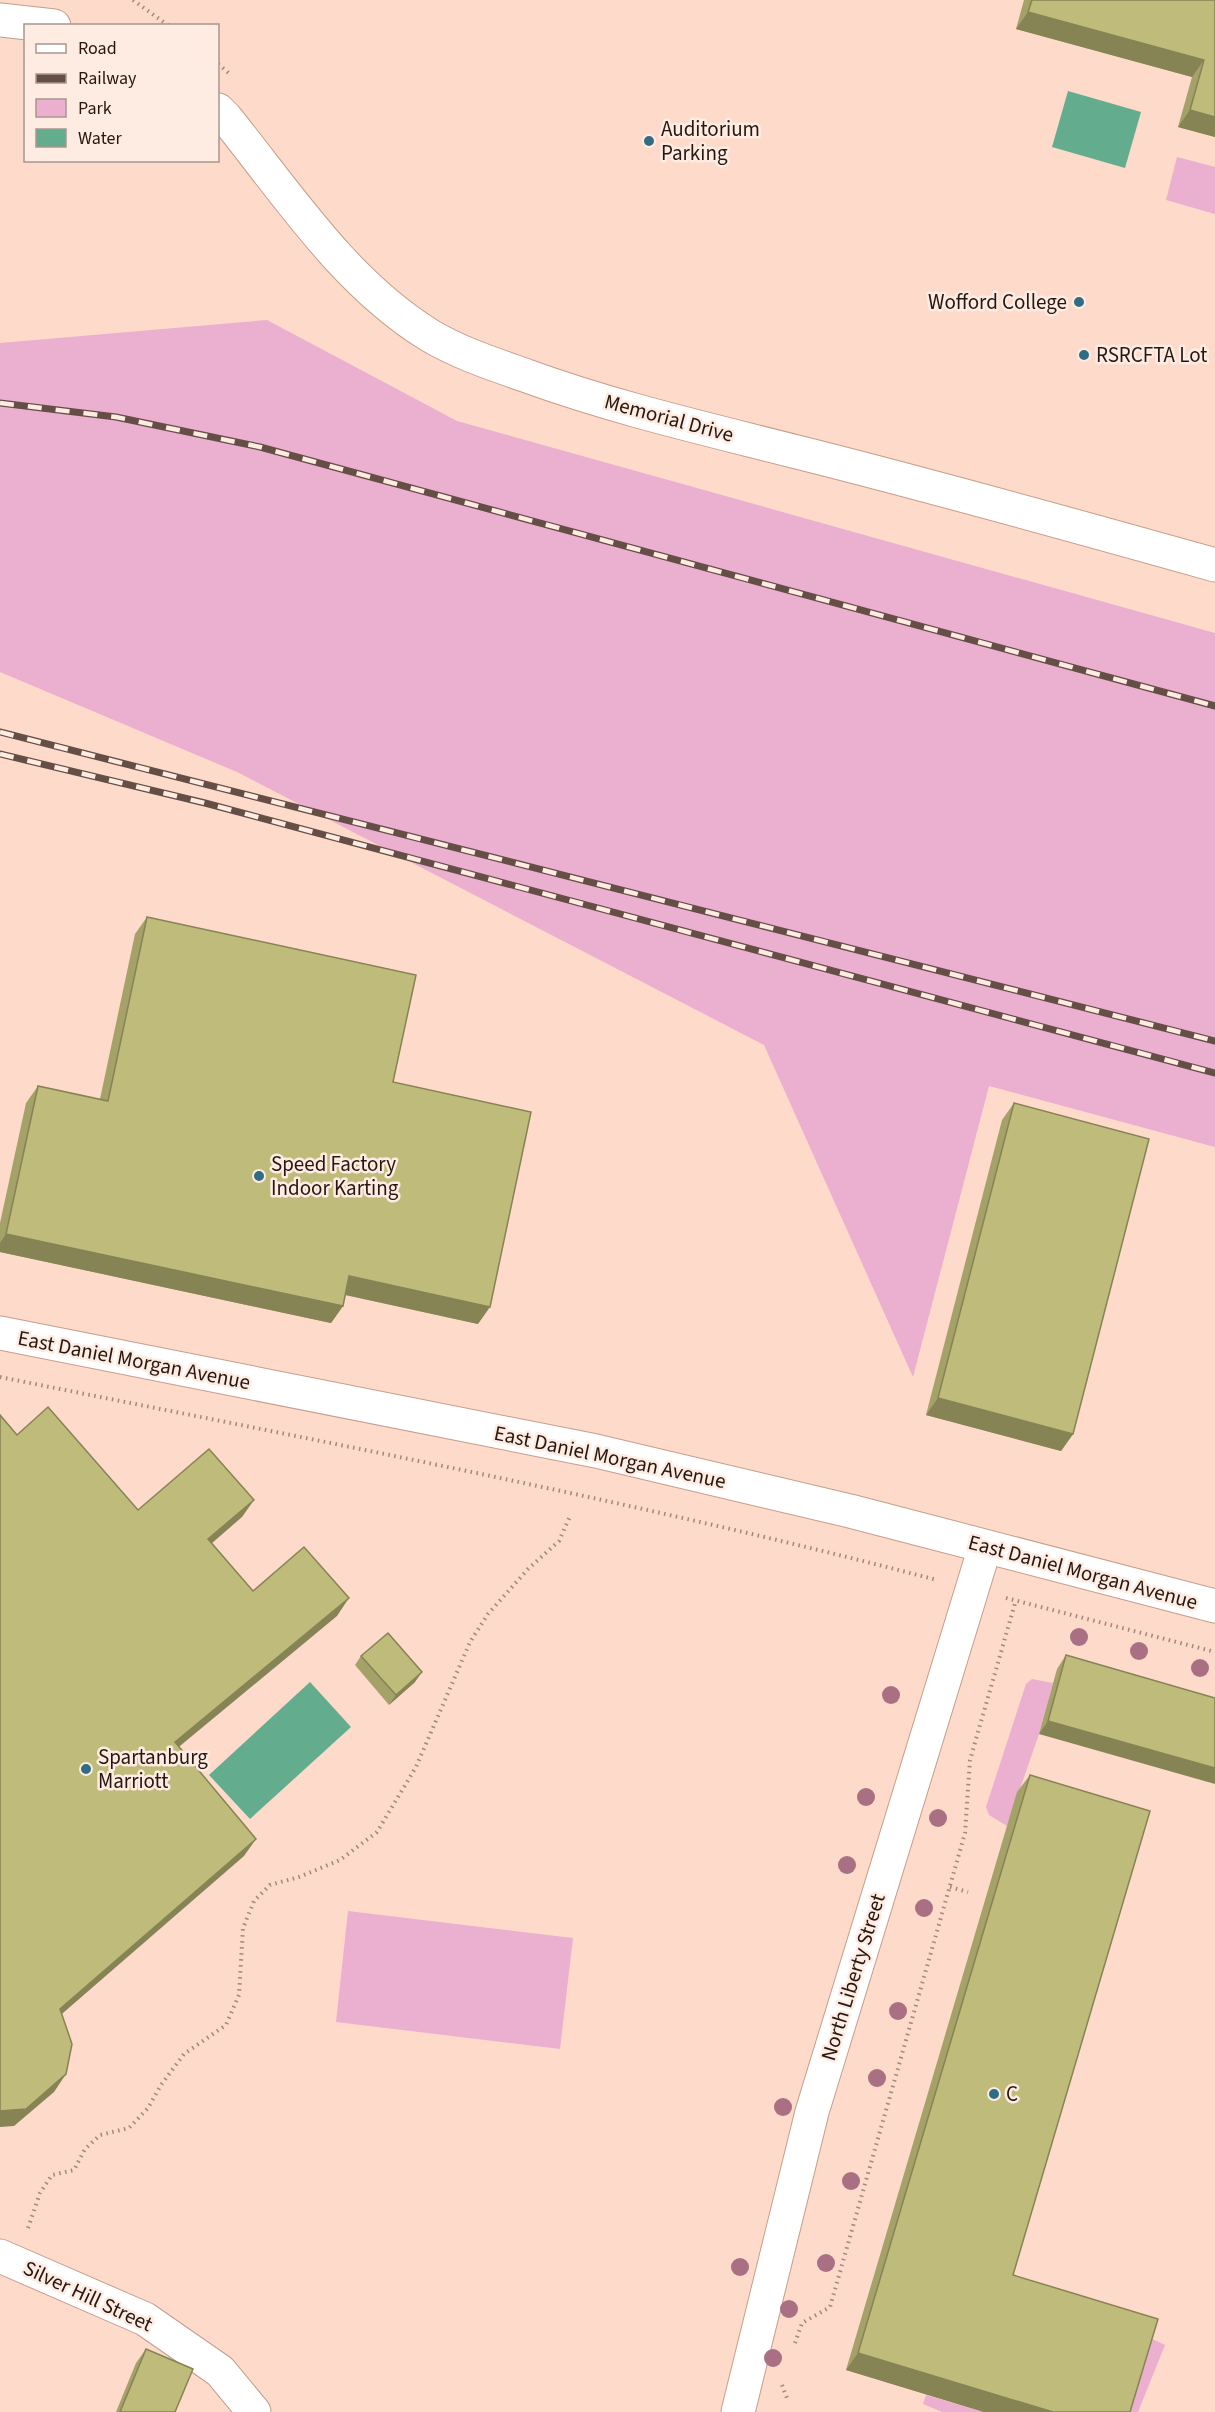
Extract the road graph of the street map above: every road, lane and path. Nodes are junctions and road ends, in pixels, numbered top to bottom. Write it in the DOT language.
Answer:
graph roads {
  1 [pos="133,0"];
  2 [pos="0,20"];
  3 [pos="36,24"];
  4 [pos="166,24"];
  5 [pos="219,65"];
  6 [pos="238,81"];
  7 [pos="219,111"];
  8 [pos="1215,565"];
  9 [pos="0,1333"];
  10 [pos="0,1377"];
  11 [pos="570,1516"];
  12 [pos="985,1547"];
  13 [pos="903,1571"];
  14 [pos="1215,1606"];
  15 [pos="1215,1652"];
  16 [pos="950,1887"];
  17 [pos="968,1892"];
  18 [pos="8,2260"];
  19 [pos="792,2353"];
  20 [pos="782,2384"];
  21 [pos="788,2401"];
  22 [pos="254,2412"];
  23 [pos="738,2412"];
  1 -- 4 [label="path"];
  2 -- 3 [label="street"];
  5 -- 6 [label="path"];
  7 -- 8 [label="street, Memorial Drive"];
  9 -- 12 [label="street, East Daniel Morgan Avenue"];
  10 -- 13 [label="path"];
  11 -- 18 [label="path"];
  12 -- 14 [label="street, East Daniel Morgan Avenue"];
  12 -- 23 [label="street, North Liberty Street"];
  15 -- 16 [label="path"];
  16 -- 17 [label="path"];
  16 -- 19 [label="path"];
  18 -- 22 [label="street, Silver Hill Street"];
  20 -- 21 [label="path"];
}
